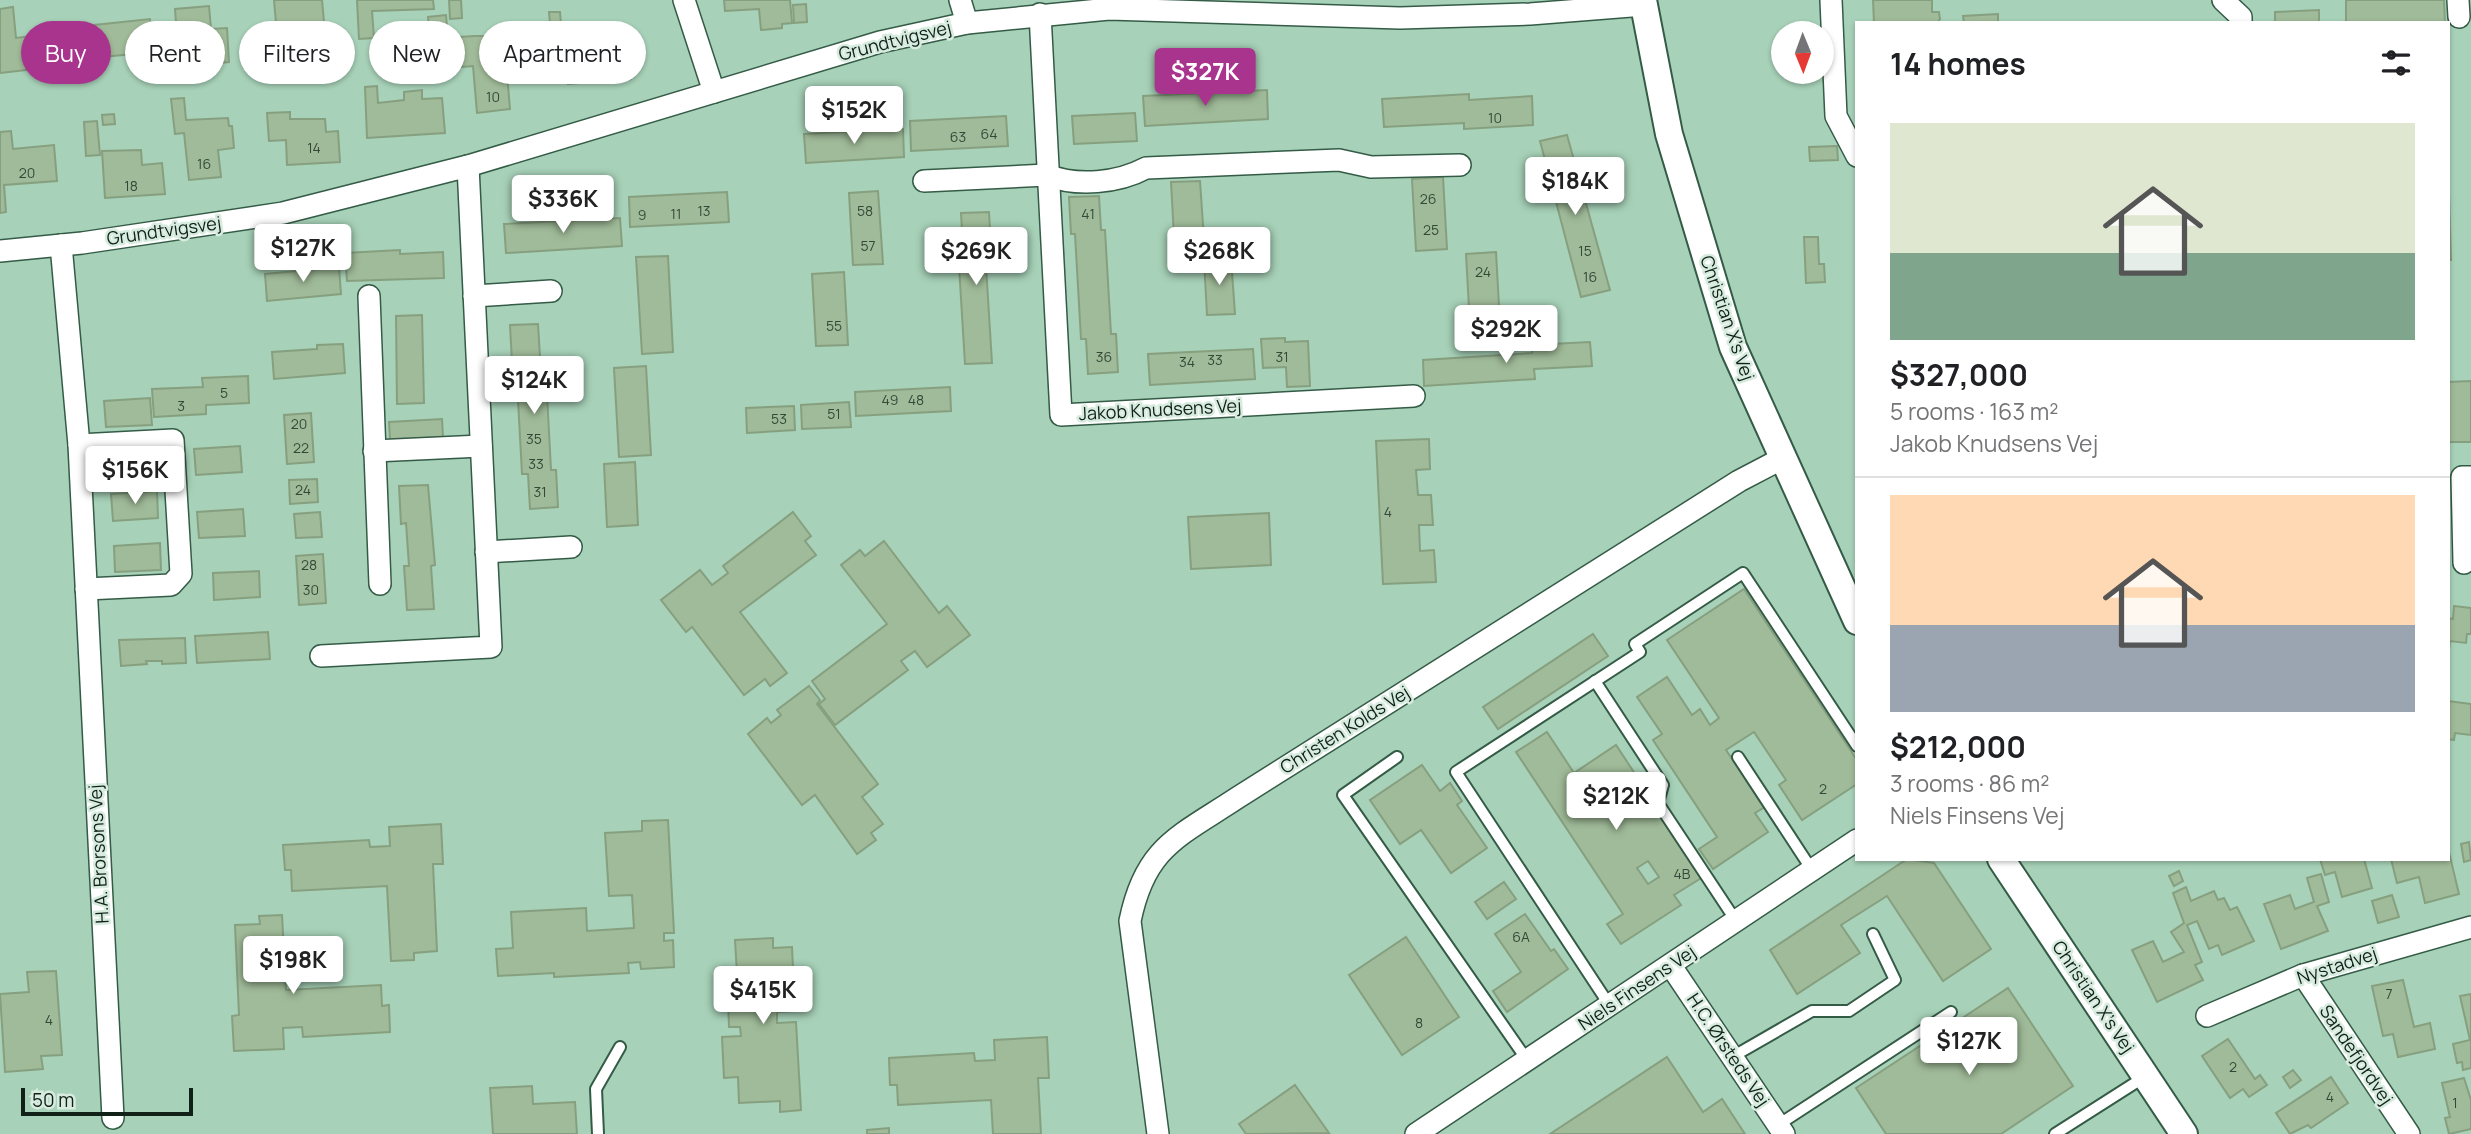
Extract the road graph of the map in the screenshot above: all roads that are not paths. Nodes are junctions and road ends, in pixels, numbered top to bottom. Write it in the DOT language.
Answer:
graph roads {
  1 [pos="684,0"];
  2 [pos="960,0"];
  3 [pos="1831,0"];
  4 [pos="2223,0"];
  5 [pos="1644,2"];
  6 [pos="1040,14"];
  7 [pos="2241,21"];
  8 [pos="967,23"];
  9 [pos="714,92"];
  10 [pos="1855,152"];
  11 [pos="1460,165"];
  12 [pos="468,166"];
  13 [pos="1047,175"];
  14 [pos="924,181"];
  15 [pos="61,245"];
  16 [pos="0,251"];
  17 [pos="551,291"];
  18 [pos="369,296"];
  19 [pos="474,296"];
  20 [pos="1414,396"];
  21 [pos="79,445"];
  22 [pos="481,446"];
  23 [pos="374,451"];
  24 [pos="1781,458"];
  25 [pos="2471,477"];
  26 [pos="571,547"];
  27 [pos="486,552"];
  28 [pos="2461,564"];
  29 [pos="380,584"];
  30 [pos="86,589"];
  31 [pos="1855,617"];
  32 [pos="321,656"];
  33 [pos="1595,681"];
  34 [pos="1855,743"];
  35 [pos="1397,757"];
  36 [pos="1738,757"];
  37 [pos="1855,841"];
  38 [pos="2002,861"];
  39 [pos="1812,870"];
  40 [pos="1736,922"];
  41 [pos="2471,926"];
  42 [pos="1873,934"];
  43 [pos="1671,965"];
  44 [pos="2303,975"];
  45 [pos="1610,1006"];
  46 [pos="1951,1012"];
  47 [pos="2207,1016"];
  48 [pos="620,1047"];
  49 [pos="1732,1057"];
  50 [pos="1527,1060"];
  51 [pos="2146,1076"];
  52 [pos="113,1118"];
  53 [pos="1781,1130"];
  54 [pos="1419,1133"];
  55 [pos="598,1134"];
  56 [pos="1158,1134"];
  57 [pos="2055,1134"];
  58 [pos="2184,1134"];
  59 [pos="2409,1134"];
  1 -- 9 [label="street"];
  2 -- 8 [label="street"];
  3 -- 10 [label="street"];
  4 -- 7 [label="street"];
  5 -- 6 [label="street, Grundtvigsvej"];
  5 -- 24 [label="street, Christian X's Vej"];
  6 -- 8 [label="street, Grundtvigsvej"];
  6 -- 13 [label="street, Jakob Knudsens Vej"];
  8 -- 9 [label="street, Grundtvigsvej"];
  9 -- 12 [label="street, Grundtvigsvej"];
  11 -- 13 [label="street"];
  12 -- 15 [label="street, Grundtvigsvej"];
  12 -- 19 [label="street"];
  13 -- 14 [label="street"];
  13 -- 20 [label="street, Jakob Knudsens Vej"];
  15 -- 16 [label="street, Grundtvigsvej"];
  15 -- 21 [label="street, H.A. Brorsons Vej"];
  17 -- 19 [label="street"];
  18 -- 23 [label="street"];
  19 -- 22 [label="street"];
  21 -- 30 [label="street, H.A. Brorsons Vej"];
  21 -- 30 [label="street"];
  22 -- 23 [label="street"];
  22 -- 27 [label="street"];
  23 -- 29 [label="street"];
  24 -- 31 [label="street, Christian X's Vej"];
  24 -- 56 [label="street, Christen Kolds Vej"];
  25 -- 28 [label="street"];
  26 -- 27 [label="street"];
  27 -- 32 [label="street"];
  30 -- 52 [label="street, H.A. Brorsons Vej"];
  33 -- 34 [label="lane"];
  33 -- 40 [label="lane"];
  33 -- 45 [label="lane"];
  35 -- 50 [label="lane"];
  36 -- 39 [label="lane"];
  37 -- 39 [label="street, Niels Finsens Vej"];
  38 -- 51 [label="street, Christian X's Vej"];
  39 -- 40 [label="street, Niels Finsens Vej"];
  40 -- 43 [label="street, Niels Finsens Vej"];
  41 -- 44 [label="street, Nystadvej"];
  42 -- 49 [label="lane"];
  43 -- 45 [label="street, Niels Finsens Vej"];
  43 -- 49 [label="street, H.C. Ørsteds Vej"];
  44 -- 47 [label="street, Nystadvej"];
  44 -- 59 [label="street, Sandefjordvej"];
  45 -- 50 [label="street, Niels Finsens Vej"];
  46 -- 53 [label="lane"];
  48 -- 55 [label="lane"];
  49 -- 53 [label="street, H.C. Ørsteds Vej"];
  50 -- 54 [label="street, Niels Finsens Vej"];
  51 -- 57 [label="lane"];
  51 -- 58 [label="street, Christian X's Vej"];
}
